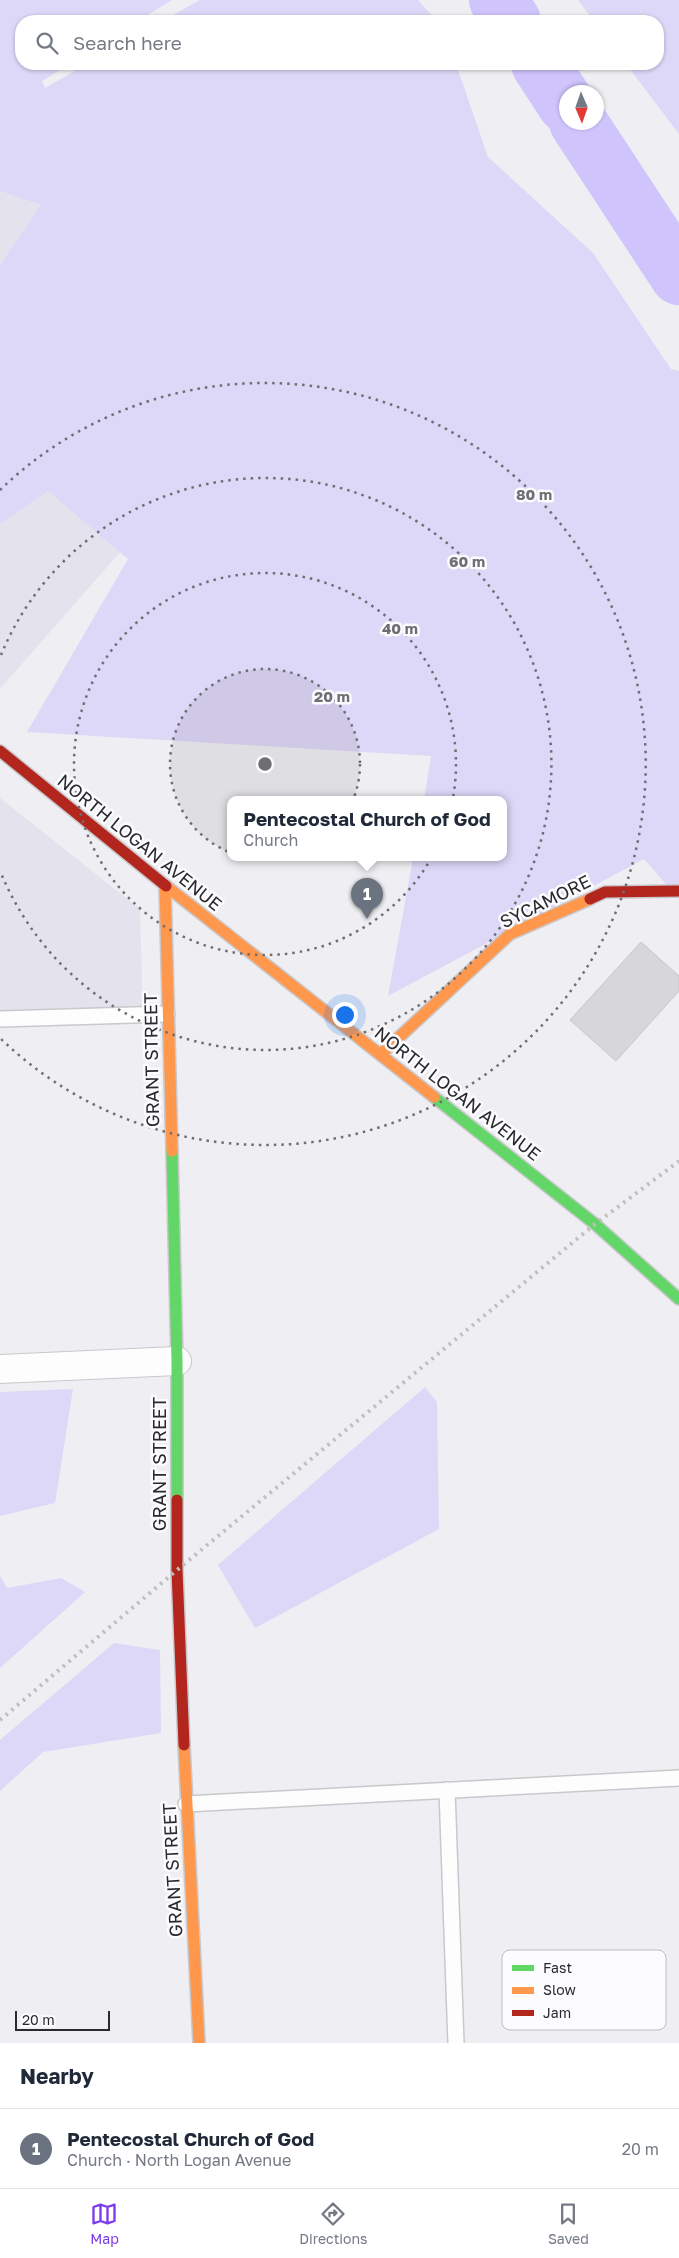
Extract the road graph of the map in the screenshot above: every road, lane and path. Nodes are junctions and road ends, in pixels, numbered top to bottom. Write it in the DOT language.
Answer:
graph roads {
  1 [pos="0,750"];
  2 [pos="165,885"];
  3 [pos="679,891"];
  4 [pos="167,1014"];
  5 [pos="0,1019"];
  6 [pos="381,1054"];
  7 [pos="679,1298"];
  8 [pos="177,1361"];
  9 [pos="0,1369"];
  10 [pos="679,1778"];
  11 [pos="447,1790"];
  12 [pos="186,1804"];
  13 [pos="200,2043"];
  14 [pos="456,2043"];
  1 -- 2 [label="street, NORTH LOGAN AVENUE"];
  2 -- 4 [label="street, GRANT STREET"];
  2 -- 6 [label="street, NORTH LOGAN AVENUE"];
  3 -- 6 [label="street, SYCAMORE"];
  4 -- 5 [label="lane"];
  4 -- 8 [label="street, GRANT STREET"];
  6 -- 7 [label="street, NORTH LOGAN AVENUE"];
  8 -- 9 [label="street"];
  8 -- 12 [label="street, GRANT STREET"];
  10 -- 11 [label="lane"];
  11 -- 12 [label="lane"];
  11 -- 14 [label="lane"];
  12 -- 13 [label="street, GRANT STREET"];
}
